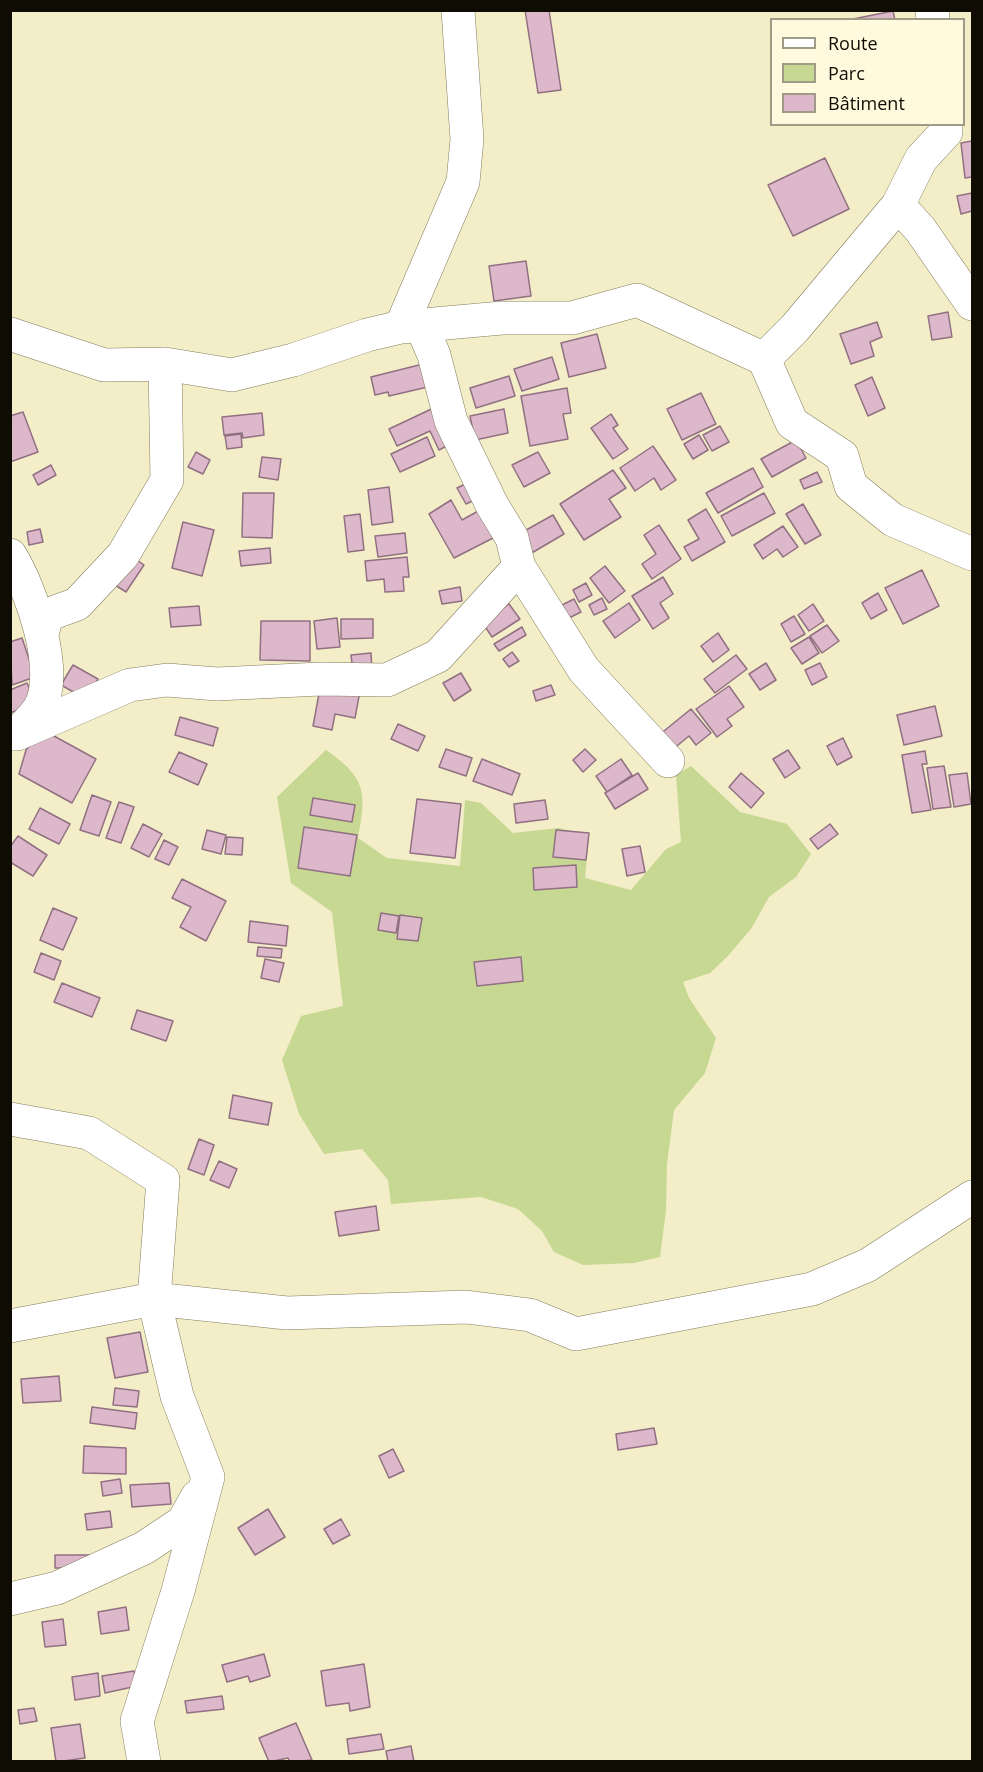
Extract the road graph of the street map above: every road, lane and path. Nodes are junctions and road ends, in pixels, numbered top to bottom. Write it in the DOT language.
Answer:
graph roads {
  1 [pos="458,10"];
  2 [pos="946,126"];
  3 [pos="898,205"];
  4 [pos="972,304"];
  5 [pos="411,326"];
  6 [pos="10,334"];
  7 [pos="764,359"];
  8 [pos="165,364"];
  9 [pos="972,554"];
  10 [pos="10,555"];
  11 [pos="519,567"];
  12 [pos="42,634"];
  13 [pos="14,740"];
  14 [pos="668,761"];
  15 [pos="10,1119"];
  16 [pos="972,1197"];
  17 [pos="154,1299"];
  18 [pos="10,1326"];
  19 [pos="208,1477"];
  20 [pos="10,1599"];
  21 [pos="144,1761"];
  1 -- 5 [label="street"];
  2 -- 3 [label="street"];
  3 -- 4 [label="street"];
  3 -- 7 [label="street"];
  5 -- 7 [label="street"];
  5 -- 8 [label="street"];
  5 -- 11 [label="street"];
  6 -- 8 [label="street"];
  7 -- 9 [label="street"];
  8 -- 12 [label="street"];
  10 -- 12 [label="street"];
  11 -- 13 [label="street"];
  11 -- 14 [label="street"];
  12 -- 13 [label="street"];
  15 -- 17 [label="street"];
  16 -- 17 [label="street"];
  17 -- 18 [label="street"];
  17 -- 19 [label="street"];
  19 -- 20 [label="street"];
  19 -- 21 [label="street"];
}
